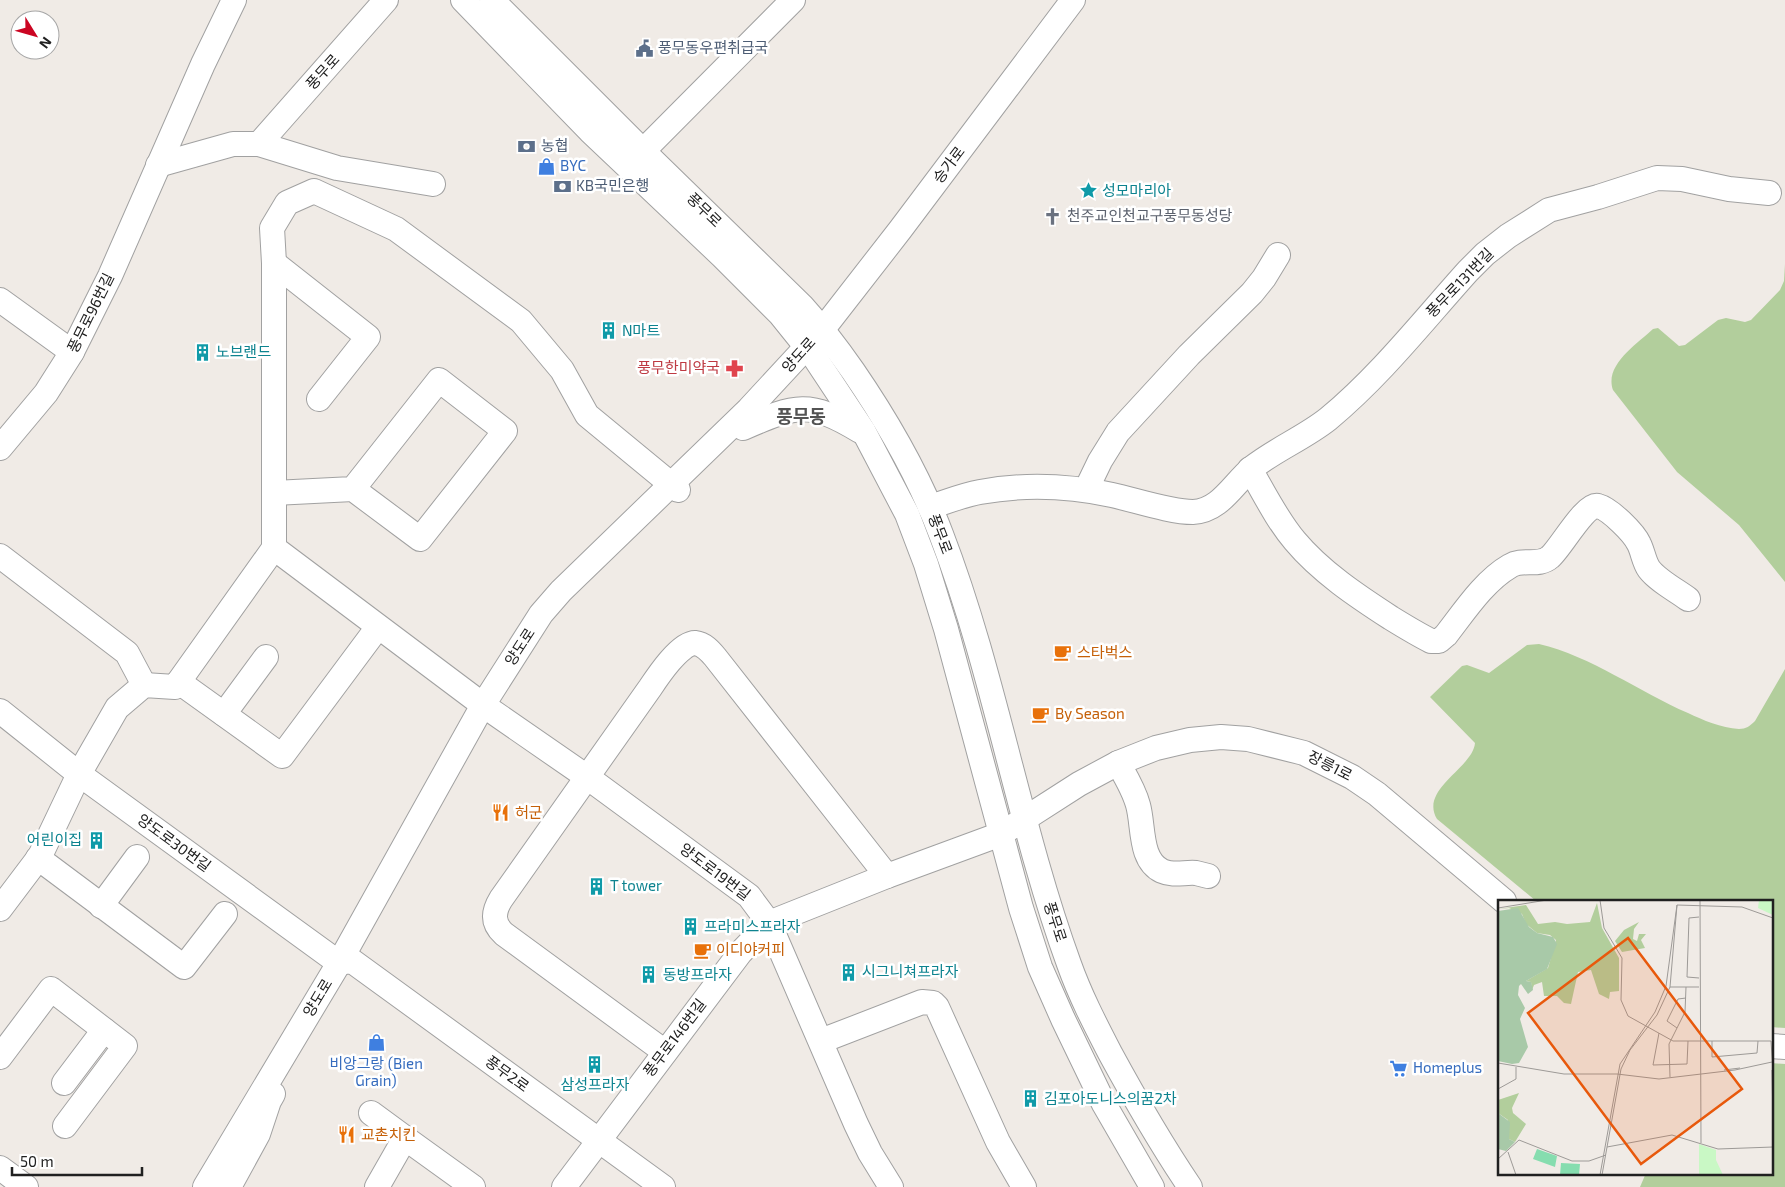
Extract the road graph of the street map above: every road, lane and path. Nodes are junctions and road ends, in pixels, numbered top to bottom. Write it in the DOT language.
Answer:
graph roads {
  1 [pos="234,0"];
  2 [pos="386,0"];
  3 [pos="463,0"];
  4 [pos="492,0"];
  5 [pos="793,0"];
  6 [pos="1073,0"];
  7 [pos="259,144"];
  8 [pos="635,158"];
  9 [pos="158,165"];
  10 [pos="433,184"];
  11 [pos="1769,193"];
  12 [pos="1278,255"];
  13 [pos="274,263"];
  14 [pos="0,300"];
  15 [pos="823,328"];
  16 [pos="810,350"];
  17 [pos="72,352"];
  18 [pos="319,399"];
  19 [pos="743,428"];
  20 [pos="864,432"];
  21 [pos="0,448"];
  22 [pos="1250,469"];
  23 [pos="674,487"];
  24 [pos="353,489"];
  25 [pos="1086,490"];
  26 [pos="274,493"];
  27 [pos="930,507"];
  28 [pos="274,548"];
  29 [pos="0,556"];
  30 [pos="1688,599"];
  31 [pos="378,627"];
  32 [pos="266,657"];
  33 [pos="179,682"];
  34 [pos="144,685"];
  35 [pos="487,707"];
  36 [pos="0,712"];
  37 [pos="224,714"];
  38 [pos="1118,763"];
  39 [pos="79,774"];
  40 [pos="587,777"];
  41 [pos="1024,818"];
  42 [pos="1001,834"];
  43 [pos="137,857"];
  44 [pos="38,858"];
  45 [pos="887,876"];
  46 [pos="1208,876"];
  47 [pos="1503,900"];
  48 [pos="101,906"];
  49 [pos="0,909"];
  50 [pos="225,914"];
  51 [pos="769,923"];
  52 [pos="346,962"];
  53 [pos="104,1030"];
  54 [pos="821,1041"];
  55 [pos="1772,1046"];
  56 [pos="1785,1047"];
  57 [pos="664,1052"];
  58 [pos="0,1058"];
  59 [pos="64,1083"];
  60 [pos="372,1113"];
  61 [pos="65,1126"];
  62 [pos="405,1138"];
  63 [pos="598,1140"];
  64 [pos="0,1168"];
  65 [pos="26,1187"];
  66 [pos="205,1187"];
  67 [pos="229,1187"];
  68 [pos="377,1187"];
  69 [pos="473,1187"];
  70 [pos="564,1187"];
  71 [pos="663,1187"];
  72 [pos="891,1187"];
  73 [pos="1024,1187"];
  74 [pos="1152,1187"];
  75 [pos="1190,1187"];
  1 -- 9 [label="street, 풍무로96번길"];
  2 -- 7 [label="street, 풍무로"];
  3 -- 8 [label="street, 풍무로"];
  4 -- 8 [label="street, 풍무로"];
  5 -- 8 [label="street"];
  6 -- 15 [label="street, 승가로"];
  7 -- 9 [label="street"];
  7 -- 10 [label="street"];
  8 -- 15 [label="street, 풍무로"];
  8 -- 16 [label="street, 풍무로"];
  9 -- 17 [label="street, 풍무로96번길"];
  11 -- 22 [label="street, 풍무로131번길"];
  12 -- 25 [label="street"];
  13 -- 18 [label="street"];
  13 -- 23 [label="street"];
  13 -- 26 [label="street"];
  14 -- 17 [label="street"];
  15 -- 16 [label="street, 양도로"];
  15 -- 27 [label="street, 풍무로"];
  16 -- 19 [label="street, 양도로"];
  16 -- 20 [label="street, 풍무로"];
  16 -- 23 [label="street, 양도로"];
  17 -- 21 [label="street, 풍무로96번길"];
  19 -- 20 [label="street"];
  19 -- 23 [label="street, 양도로"];
  20 -- 42 [label="street, 풍무로"];
  22 -- 25 [label="street, 풍무로131번길"];
  22 -- 30 [label="street"];
  23 -- 35 [label="street, 양도로"];
  24 -- 24 [label="street"];
  24 -- 26 [label="street"];
  25 -- 27 [label="street, 풍무로131번길"];
  26 -- 28 [label="street"];
  27 -- 41 [label="street, 풍무로"];
  28 -- 31 [label="street, 양도로19번길"];
  28 -- 33 [label="street"];
  29 -- 34 [label="street"];
  31 -- 35 [label="street, 양도로19번길"];
  31 -- 37 [label="street"];
  32 -- 37 [label="street"];
  33 -- 34 [label="street"];
  33 -- 37 [label="street"];
  34 -- 39 [label="street"];
  35 -- 40 [label="street, 양도로19번길"];
  35 -- 52 [label="street, 양도로"];
  36 -- 39 [label="street, 양도로30번길"];
  38 -- 41 [label="street, 장릉1로"];
  38 -- 46 [label="street"];
  38 -- 47 [label="street, 장릉1로"];
  39 -- 44 [label="street"];
  39 -- 52 [label="street, 양도로30번길"];
  40 -- 45 [label="street"];
  40 -- 51 [label="street, 양도로19번길"];
  40 -- 57 [label="street"];
  41 -- 42 [label="street, 장릉1로"];
  41 -- 75 [label="street, 풍무로"];
  42 -- 45 [label="street, 풍무로146번길"];
  42 -- 74 [label="street, 풍무로"];
  43 -- 48 [label="street"];
  44 -- 48 [label="street"];
  44 -- 49 [label="street"];
  45 -- 51 [label="street, 풍무로146번길"];
  48 -- 50 [label="street"];
  51 -- 54 [label="street, 양도로19번길"];
  51 -- 57 [label="street, 풍무로146번길"];
  52 -- 63 [label="street, 풍무2로"];
  52 -- 66 [label="street, 양도로"];
  52 -- 67 [label="street, 양도로"];
  53 -- 58 [label="street"];
  53 -- 59 [label="street"];
  53 -- 61 [label="street"];
  54 -- 72 [label="street, 양도로19번길"];
  54 -- 73 [label="street"];
  55 -- 56 [label="street"];
  57 -- 63 [label="street, 풍무로146번길"];
  60 -- 62 [label="street"];
  62 -- 68 [label="street"];
  62 -- 69 [label="street"];
  63 -- 70 [label="street, 풍무로146번길"];
  63 -- 71 [label="street, 풍무2로"];
  64 -- 65 [label="street"];
}
